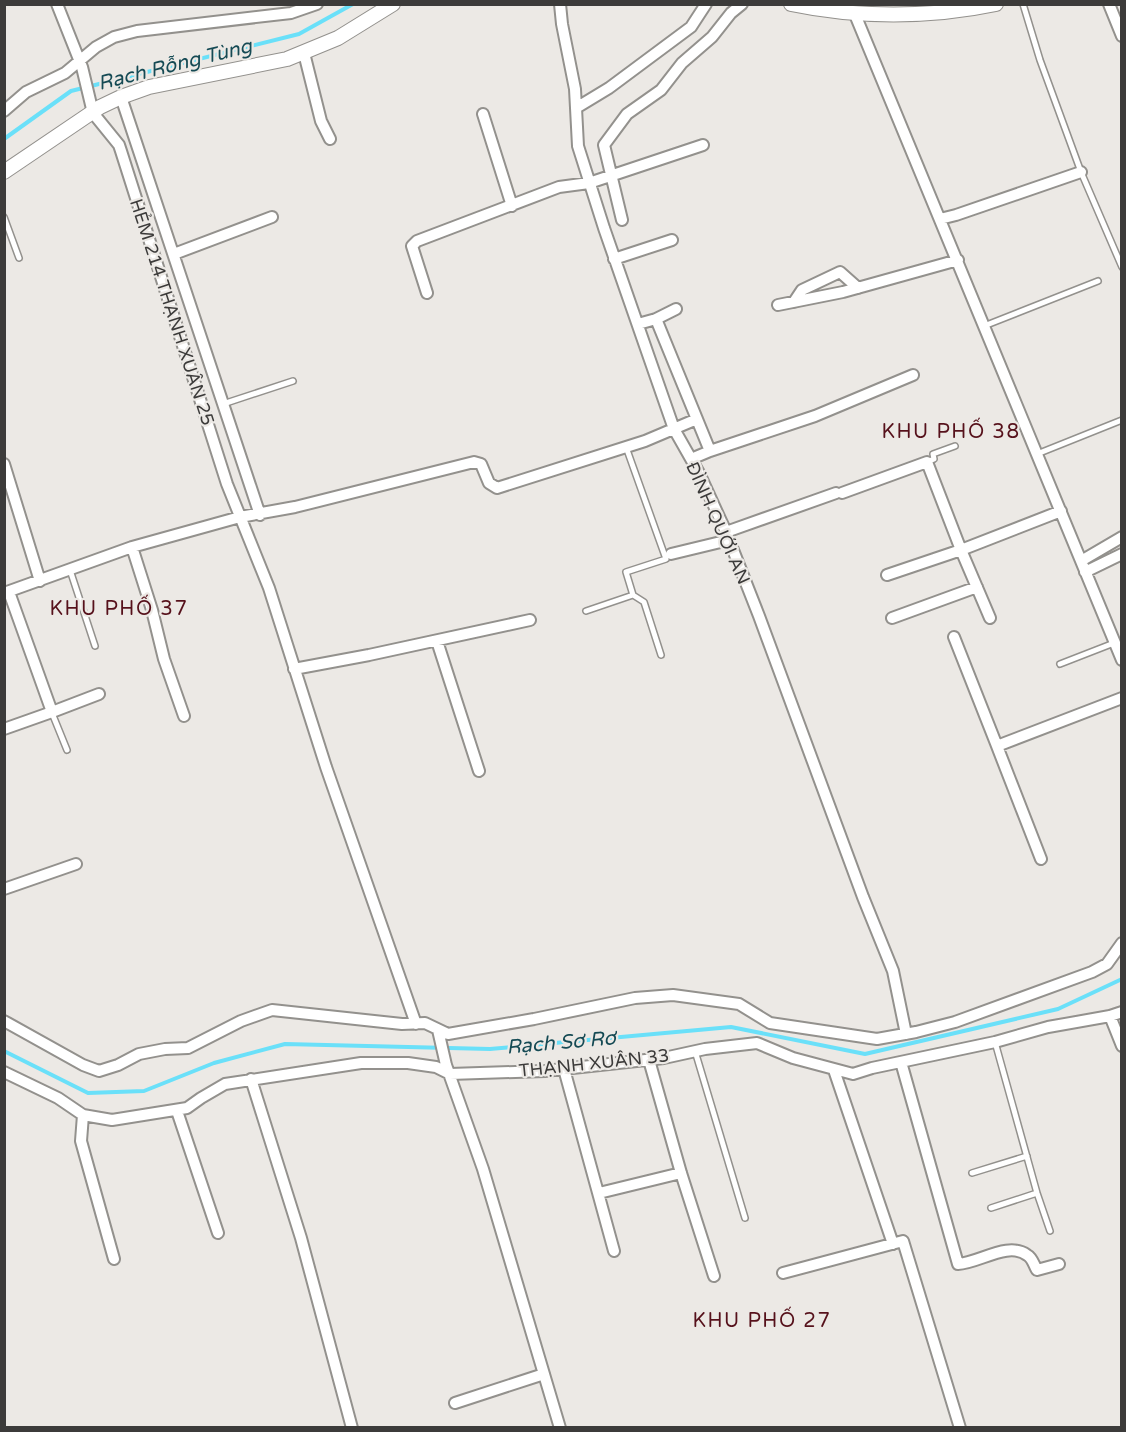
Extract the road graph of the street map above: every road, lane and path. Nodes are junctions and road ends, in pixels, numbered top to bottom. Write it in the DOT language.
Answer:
graph roads {
  1 [pos="57,4"];
  2 [pos="316,4"];
  3 [pos="393,4"];
  4 [pos="560,4"];
  5 [pos="706,4"];
  6 [pos="742,4"];
  7 [pos="791,4"];
  8 [pos="996,4"];
  9 [pos="1023,4"];
  10 [pos="1109,4"];
  11 [pos="854,12"];
  12 [pos="1122,36"];
  13 [pos="304,53"];
  14 [pos="81,64"];
  15 [pos="122,97"];
  16 [pos="95,108"];
  17 [pos="576,108"];
  18 [pos="4,111"];
  19 [pos="483,114"];
  20 [pos="330,139"];
  21 [pos="703,145"];
  22 [pos="4,172"];
  23 [pos="1081,172"];
  24 [pos="611,175"];
  25 [pos="589,183"];
  26 [pos="512,206"];
  27 [pos="4,217"];
  28 [pos="272,217"];
  29 [pos="940,219"];
  30 [pos="622,220"];
  31 [pos="672,240"];
  32 [pos="174,254"];
  33 [pos="19,258"];
  34 [pos="614,259"];
  35 [pos="957,260"];
  36 [pos="1122,267"];
  37 [pos="1098,281"];
  38 [pos="858,288"];
  39 [pos="427,293"];
  40 [pos="794,302"];
  41 [pos="778,305"];
  42 [pos="676,309"];
  43 [pos="656,319"];
  44 [pos="638,324"];
  45 [pos="984,326"];
  46 [pos="913,375"];
  47 [pos="293,381"];
  48 [pos="223,404"];
  49 [pos="697,419"];
  50 [pos="1122,420"];
  51 [pos="674,429"];
  52 [pos="955,446"];
  53 [pos="626,447"];
  54 [pos="710,451"];
  55 [pos="1037,454"];
  56 [pos="691,459"];
  57 [pos="927,462"];
  58 [pos="4,464"];
  59 [pos="1061,512"];
  60 [pos="260,514"];
  61 [pos="240,517"];
  62 [pos="727,536"];
  63 [pos="1122,537"];
  64 [pos="132,548"];
  65 [pos="961,550"];
  66 [pos="671,554"];
  67 [pos="1122,554"];
  68 [pos="1081,561"];
  69 [pos="70,570"];
  70 [pos="1085,572"];
  71 [pos="887,575"];
  72 [pos="40,580"];
  73 [pos="977,587"];
  74 [pos="7,592"];
  75 [pos="633,595"];
  76 [pos="586,611"];
  77 [pos="892,618"];
  78 [pos="990,618"];
  79 [pos="530,620"];
  80 [pos="954,637"];
  81 [pos="437,640"];
  82 [pos="1114,643"];
  83 [pos="95,646"];
  84 [pos="661,655"];
  85 [pos="1122,660"];
  86 [pos="1060,664"];
  87 [pos="294,669"];
  88 [pos="99,694"];
  89 [pos="1122,698"];
  90 [pos="52,712"];
  91 [pos="184,716"];
  92 [pos="4,729"];
  93 [pos="997,746"];
  94 [pos="66,750"];
  95 [pos="479,771"];
  96 [pos="1041,859"];
  97 [pos="76,864"];
  98 [pos="4,889"];
  99 [pos="1122,943"];
  100 [pos="1122,1012"];
  101 [pos="1110,1016"];
  102 [pos="4,1021"];
  103 [pos="416,1024"];
  104 [pos="439,1034"];
  105 [pos="906,1034"];
  106 [pos="995,1042"];
  107 [pos="1122,1046"];
  108 [pos="696,1051"];
  109 [pos="649,1060"];
  110 [pos="901,1062"];
  111 [pos="448,1069"];
  112 [pos="564,1069"];
  113 [pos="834,1070"];
  114 [pos="4,1072"];
  115 [pos="251,1079"];
  116 [pos="177,1111"];
  117 [pos="83,1115"];
  118 [pos="1027,1156"];
  119 [pos="681,1173"];
  120 [pos="972,1173"];
  121 [pos="1037,1193"];
  122 [pos="599,1194"];
  123 [pos="991,1208"];
  124 [pos="745,1218"];
  125 [pos="1050,1231"];
  126 [pos="218,1233"];
  127 [pos="893,1244"];
  128 [pos="614,1251"];
  129 [pos="114,1259"];
  130 [pos="1059,1264"];
  131 [pos="783,1273"];
  132 [pos="714,1276"];
  133 [pos="544,1374"];
  134 [pos="454,1403"];
  135 [pos="352,1428"];
  136 [pos="560,1428"];
  137 [pos="960,1428"];
  1 -- 14 [label="street"];
  2 -- 14 [label="street"];
  3 -- 13 [label="street"];
  4 -- 17 [label="street, ĐÌNH QUỚI AN"];
  5 -- 17 [label="street"];
  6 -- 24 [label="street"];
  7 -- 11 [label="street"];
  8 -- 11 [label="street"];
  9 -- 23 [label="lane"];
  10 -- 12 [label="street"];
  11 -- 29 [label="street"];
  13 -- 15 [label="street"];
  13 -- 20 [label="street"];
  14 -- 16 [label="street"];
  14 -- 18 [label="street"];
  15 -- 16 [label="street"];
  15 -- 32 [label="street"];
  16 -- 22 [label="street"];
  16 -- 61 [label="street, HẺM 214 THẠNH XUÂN 25"];
  17 -- 25 [label="street, ĐÌNH QUỚI AN"];
  19 -- 26 [label="street"];
  21 -- 24 [label="street"];
  23 -- 29 [label="street"];
  23 -- 36 [label="lane"];
  24 -- 25 [label="street"];
  24 -- 30 [label="street"];
  25 -- 26 [label="street"];
  25 -- 34 [label="street, ĐÌNH QUỚI AN"];
  26 -- 39 [label="street"];
  27 -- 33 [label="lane"];
  28 -- 32 [label="street"];
  29 -- 35 [label="street"];
  31 -- 34 [label="street"];
  32 -- 48 [label="street"];
  34 -- 44 [label="street, ĐÌNH QUỚI AN"];
  35 -- 38 [label="street"];
  35 -- 45 [label="street"];
  37 -- 45 [label="lane"];
  38 -- 40 [label="street"];
  38 -- 40 [label="street"];
  40 -- 41 [label="street"];
  42 -- 43 [label="street"];
  43 -- 44 [label="street"];
  43 -- 49 [label="street"];
  44 -- 51 [label="street, ĐÌNH QUỚI AN"];
  45 -- 55 [label="street"];
  46 -- 54 [label="street"];
  47 -- 48 [label="lane"];
  48 -- 60 [label="street"];
  49 -- 51 [label="street"];
  49 -- 54 [label="street"];
  50 -- 55 [label="lane"];
  51 -- 53 [label="street"];
  51 -- 56 [label="street, ĐÌNH QUỚI AN"];
  52 -- 57 [label="lane"];
  53 -- 60 [label="street"];
  53 -- 75 [label="lane"];
  54 -- 56 [label="street"];
  55 -- 59 [label="street"];
  56 -- 62 [label="street, ĐÌNH QUỚI AN"];
  57 -- 62 [label="street"];
  57 -- 65 [label="street"];
  58 -- 72 [label="street"];
  59 -- 65 [label="street"];
  59 -- 68 [label="street"];
  60 -- 61 [label="street"];
  61 -- 64 [label="street"];
  61 -- 87 [label="street, HẺM 214 THẠNH XUÂN 25"];
  62 -- 66 [label="street"];
  62 -- 105 [label="street, ĐÌNH QUỚI AN"];
  63 -- 68 [label="street"];
  64 -- 69 [label="street"];
  64 -- 91 [label="street"];
  65 -- 71 [label="street"];
  65 -- 73 [label="street"];
  67 -- 70 [label="street"];
  68 -- 70 [label="street"];
  69 -- 72 [label="street"];
  69 -- 83 [label="lane"];
  70 -- 82 [label="street"];
  72 -- 74 [label="street"];
  73 -- 77 [label="street"];
  73 -- 78 [label="street"];
  74 -- 90 [label="street"];
  75 -- 76 [label="lane"];
  75 -- 84 [label="lane"];
  79 -- 81 [label="street"];
  80 -- 93 [label="street"];
  81 -- 87 [label="street"];
  81 -- 95 [label="street"];
  82 -- 85 [label="street"];
  82 -- 86 [label="lane"];
  87 -- 103 [label="street, HẺM 214 THẠNH XUÂN 25"];
  88 -- 90 [label="street"];
  89 -- 93 [label="street"];
  90 -- 92 [label="street"];
  90 -- 94 [label="lane"];
  93 -- 96 [label="street"];
  97 -- 98 [label="street"];
  99 -- 105 [label="street"];
  100 -- 101 [label="street, THẠNH XUÂN 33"];
  101 -- 106 [label="street, THẠNH XUÂN 33"];
  101 -- 107 [label="street"];
  102 -- 103 [label="street"];
  103 -- 104 [label="street"];
  104 -- 105 [label="street"];
  104 -- 111 [label="street"];
  106 -- 110 [label="street, THẠNH XUÂN 33"];
  106 -- 118 [label="lane"];
  108 -- 109 [label="street, THẠNH XUÂN 33"];
  108 -- 113 [label="street, THẠNH XUÂN 33"];
  108 -- 124 [label="lane"];
  109 -- 112 [label="street, THẠNH XUÂN 33"];
  109 -- 119 [label="street"];
  110 -- 113 [label="street, THẠNH XUÂN 33"];
  110 -- 130 [label="street"];
  111 -- 112 [label="street, THẠNH XUÂN 33"];
  111 -- 115 [label="street, THẠNH XUÂN 33"];
  111 -- 133 [label="street"];
  112 -- 122 [label="street"];
  113 -- 127 [label="street"];
  114 -- 117 [label="street, THẠNH XUÂN 33"];
  115 -- 116 [label="street, THẠNH XUÂN 33"];
  115 -- 135 [label="street"];
  116 -- 117 [label="street, THẠNH XUÂN 33"];
  116 -- 126 [label="street"];
  117 -- 129 [label="street"];
  118 -- 120 [label="lane"];
  118 -- 121 [label="lane"];
  119 -- 122 [label="street"];
  119 -- 132 [label="street"];
  121 -- 123 [label="lane"];
  121 -- 125 [label="lane"];
  122 -- 128 [label="street"];
  127 -- 131 [label="street"];
  127 -- 137 [label="street"];
  133 -- 134 [label="street"];
  133 -- 136 [label="street"];
}
